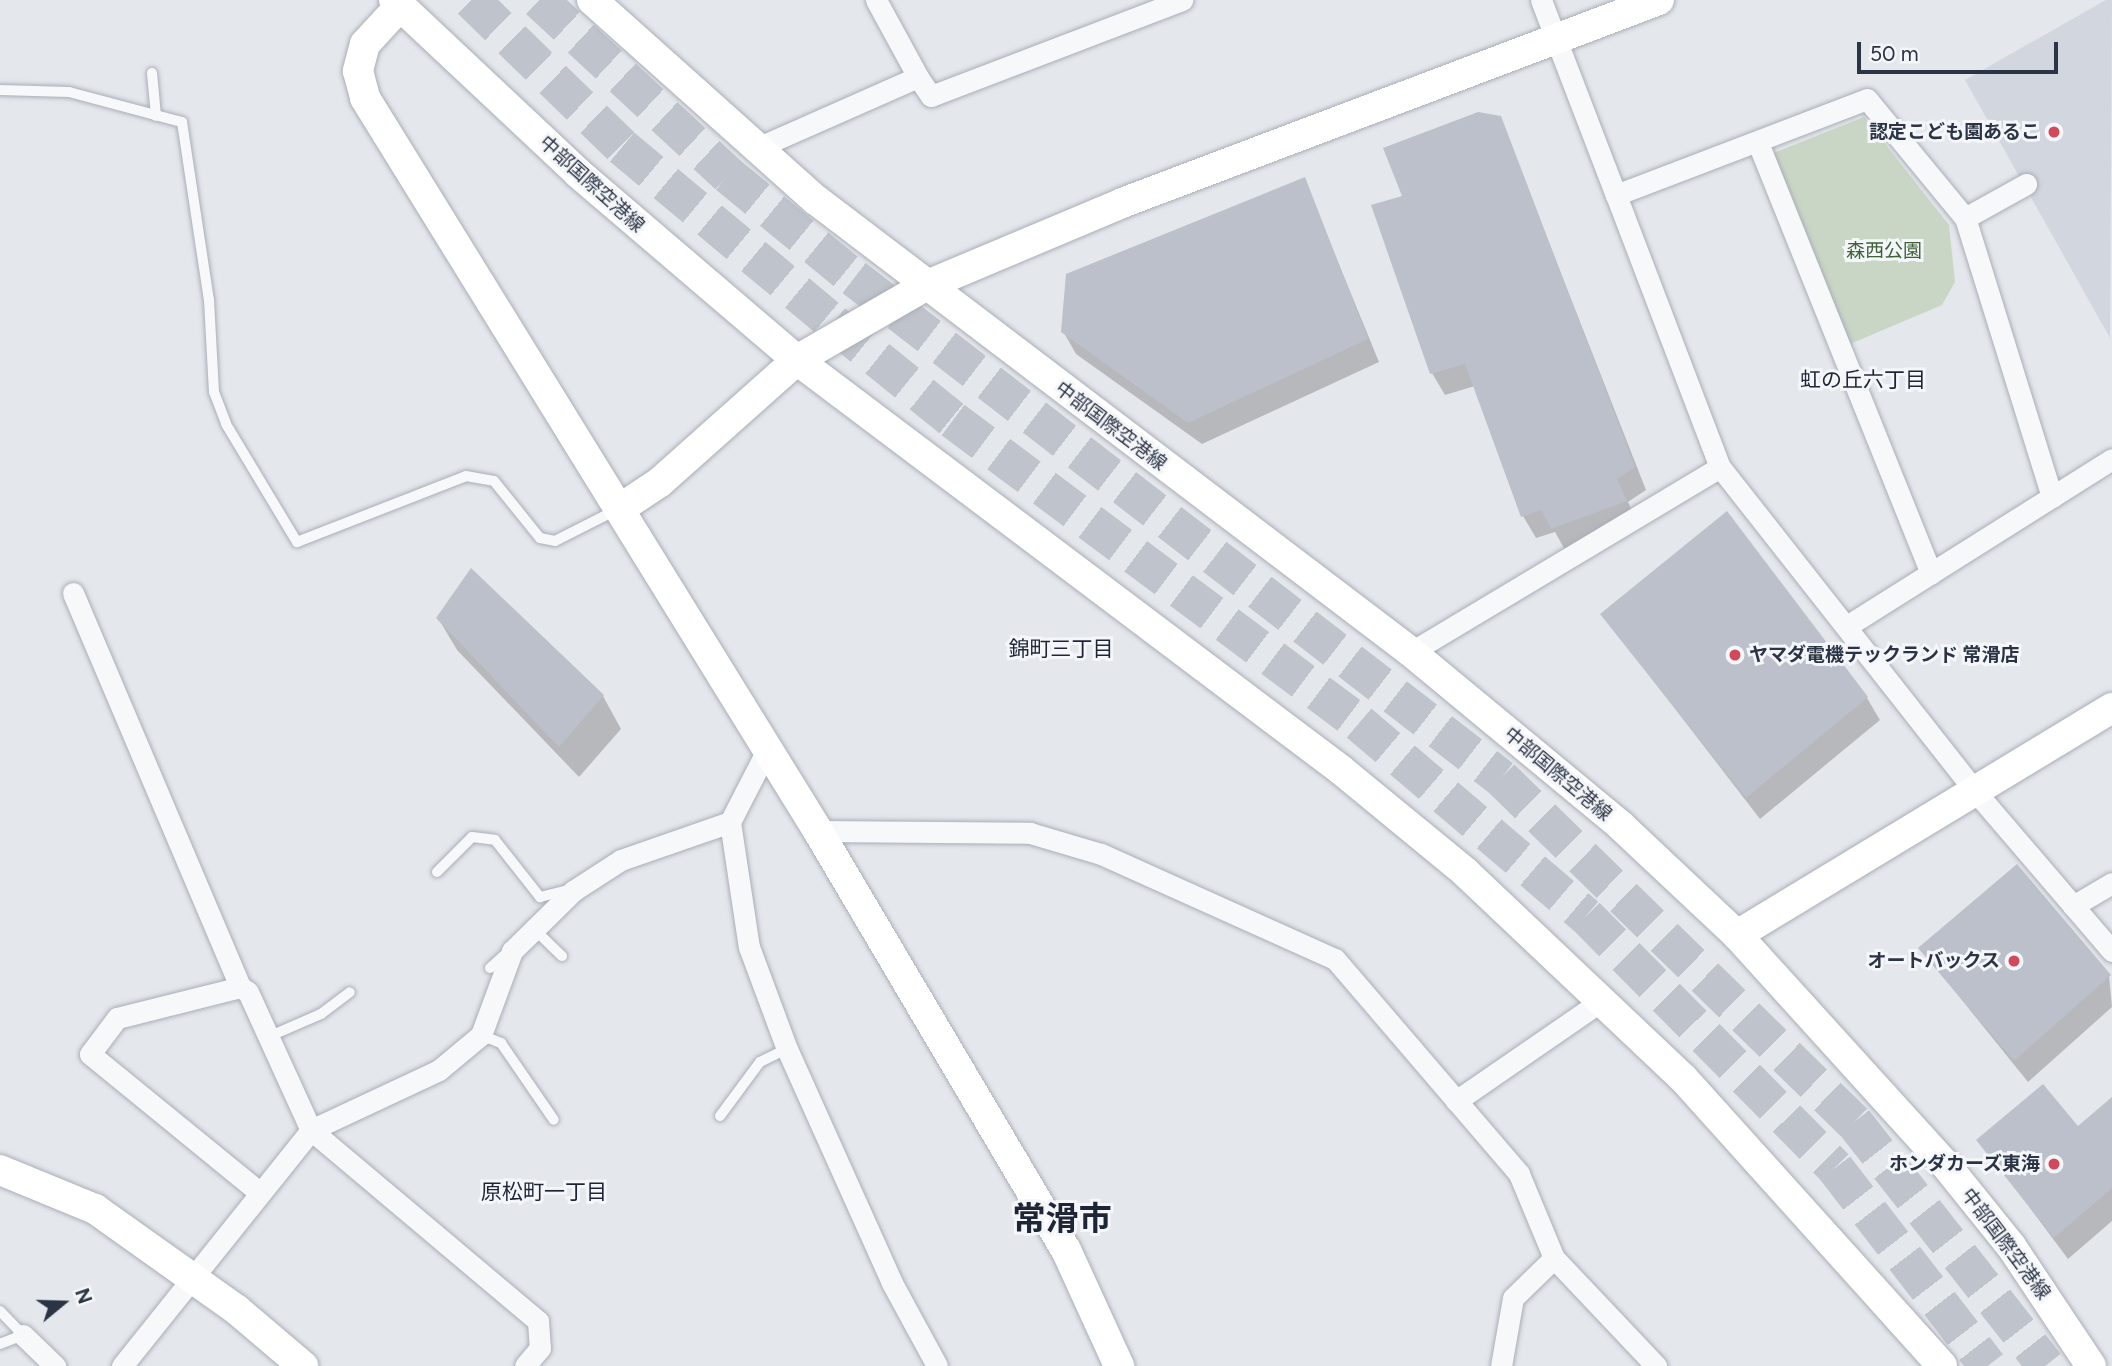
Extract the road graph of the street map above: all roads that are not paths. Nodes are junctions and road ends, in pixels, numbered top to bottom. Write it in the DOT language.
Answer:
graph roads {
  1 [pos="592,0"];
  2 [pos="876,0"];
  3 [pos="1182,0"];
  4 [pos="1541,0"];
  5 [pos="1660,0"];
  6 [pos="397,3"];
  7 [pos="1558,40"];
  8 [pos="152,73"];
  9 [pos="918,76"];
  10 [pos="0,90"];
  11 [pos="156,116"];
  12 [pos="1758,143"];
  13 [pos="757,148"];
  14 [pos="2026,184"];
  15 [pos="1616,195"];
  16 [pos="1965,218"];
  17 [pos="925,286"];
  18 [pos="797,360"];
  19 [pos="2112,459"];
  20 [pos="1720,467"];
  21 [pos="2052,497"];
  22 [pos="621,508"];
  23 [pos="1931,574"];
  24 [pos="73,593"];
  25 [pos="1847,626"];
  26 [pos="1411,652"];
  27 [pos="2112,708"];
  28 [pos="767,750"];
  29 [pos="1974,790"];
  30 [pos="730,822"];
  31 [pos="818,831"];
  32 [pos="437,872"];
  33 [pos="2112,883"];
  34 [pos="573,891"];
  35 [pos="2073,906"];
  36 [pos="534,928"];
  37 [pos="1737,936"];
  38 [pos="512,951"];
  39 [pos="2112,951"];
  40 [pos="562,956"];
  41 [pos="489,968"];
  42 [pos="240,987"];
  43 [pos="351,992"];
  44 [pos="1604,999"];
  45 [pos="481,1035"];
  46 [pos="266,1038"];
  47 [pos="787,1049"];
  48 [pos="1456,1101"];
  49 [pos="720,1116"];
  50 [pos="554,1120"];
  51 [pos="311,1130"];
  52 [pos="0,1170"];
  53 [pos="259,1192"];
  54 [pos="1554,1258"];
  55 [pos="190,1275"];
  56 [pos="0,1311"];
  57 [pos="23,1335"];
  58 [pos="0,1344"];
  59 [pos="55,1366"];
  60 [pos="122,1366"];
  61 [pos="303,1366"];
  62 [pos="525,1366"];
  63 [pos="937,1366"];
  64 [pos="1119,1366"];
  65 [pos="1501,1366"];
  66 [pos="1656,1366"];
  67 [pos="1942,1366"];
  68 [pos="2091,1366"];
  1 -- 13 [label="main road, 中部国際空港線"];
  2 -- 9 [label="street"];
  3 -- 9 [label="street"];
  4 -- 7 [label="street"];
  5 -- 7 [label="main road"];
  6 -- 18 [label="main road, 中部国際空港線"];
  6 -- 22 [label="main road"];
  7 -- 15 [label="street"];
  7 -- 17 [label="main road"];
  8 -- 11 [label="lane"];
  9 -- 13 [label="street"];
  10 -- 11 [label="lane"];
  11 -- 22 [label="lane"];
  12 -- 15 [label="street"];
  12 -- 16 [label="street"];
  12 -- 23 [label="street"];
  13 -- 17 [label="main road, 中部国際空港線"];
  14 -- 16 [label="street"];
  15 -- 20 [label="street"];
  16 -- 21 [label="street"];
  17 -- 18 [label="main road"];
  17 -- 26 [label="main road, 中部国際空港線"];
  18 -- 22 [label="main road"];
  18 -- 44 [label="main road, 中部国際空港線"];
  19 -- 21 [label="street"];
  20 -- 25 [label="street"];
  20 -- 26 [label="street"];
  21 -- 23 [label="street"];
  22 -- 28 [label="main road"];
  23 -- 25 [label="street"];
  24 -- 42 [label="street"];
  25 -- 29 [label="street"];
  26 -- 37 [label="main road, 中部国際空港線"];
  27 -- 29 [label="main road"];
  28 -- 30 [label="street"];
  28 -- 31 [label="main road"];
  29 -- 35 [label="street"];
  29 -- 37 [label="main road"];
  30 -- 34 [label="street"];
  30 -- 47 [label="street"];
  31 -- 48 [label="street"];
  31 -- 64 [label="main road"];
  32 -- 34 [label="lane"];
  33 -- 35 [label="street"];
  34 -- 36 [label="street"];
  35 -- 39 [label="street"];
  36 -- 38 [label="street"];
  36 -- 40 [label="lane"];
  37 -- 68 [label="main road, 中部国際空港線"];
  38 -- 41 [label="lane"];
  38 -- 45 [label="street"];
  42 -- 46 [label="street"];
  42 -- 53 [label="street"];
  43 -- 46 [label="lane"];
  44 -- 48 [label="street"];
  44 -- 67 [label="main road, 中部国際空港線"];
  45 -- 50 [label="lane"];
  45 -- 51 [label="street"];
  46 -- 51 [label="street"];
  47 -- 49 [label="lane"];
  47 -- 63 [label="street"];
  48 -- 54 [label="street"];
  51 -- 53 [label="street"];
  51 -- 62 [label="street"];
  52 -- 55 [label="main road"];
  53 -- 55 [label="street"];
  54 -- 65 [label="street"];
  54 -- 66 [label="street"];
  55 -- 60 [label="street"];
  55 -- 61 [label="main road"];
  56 -- 57 [label="lane"];
  57 -- 58 [label="lane"];
  57 -- 59 [label="street"];
}
